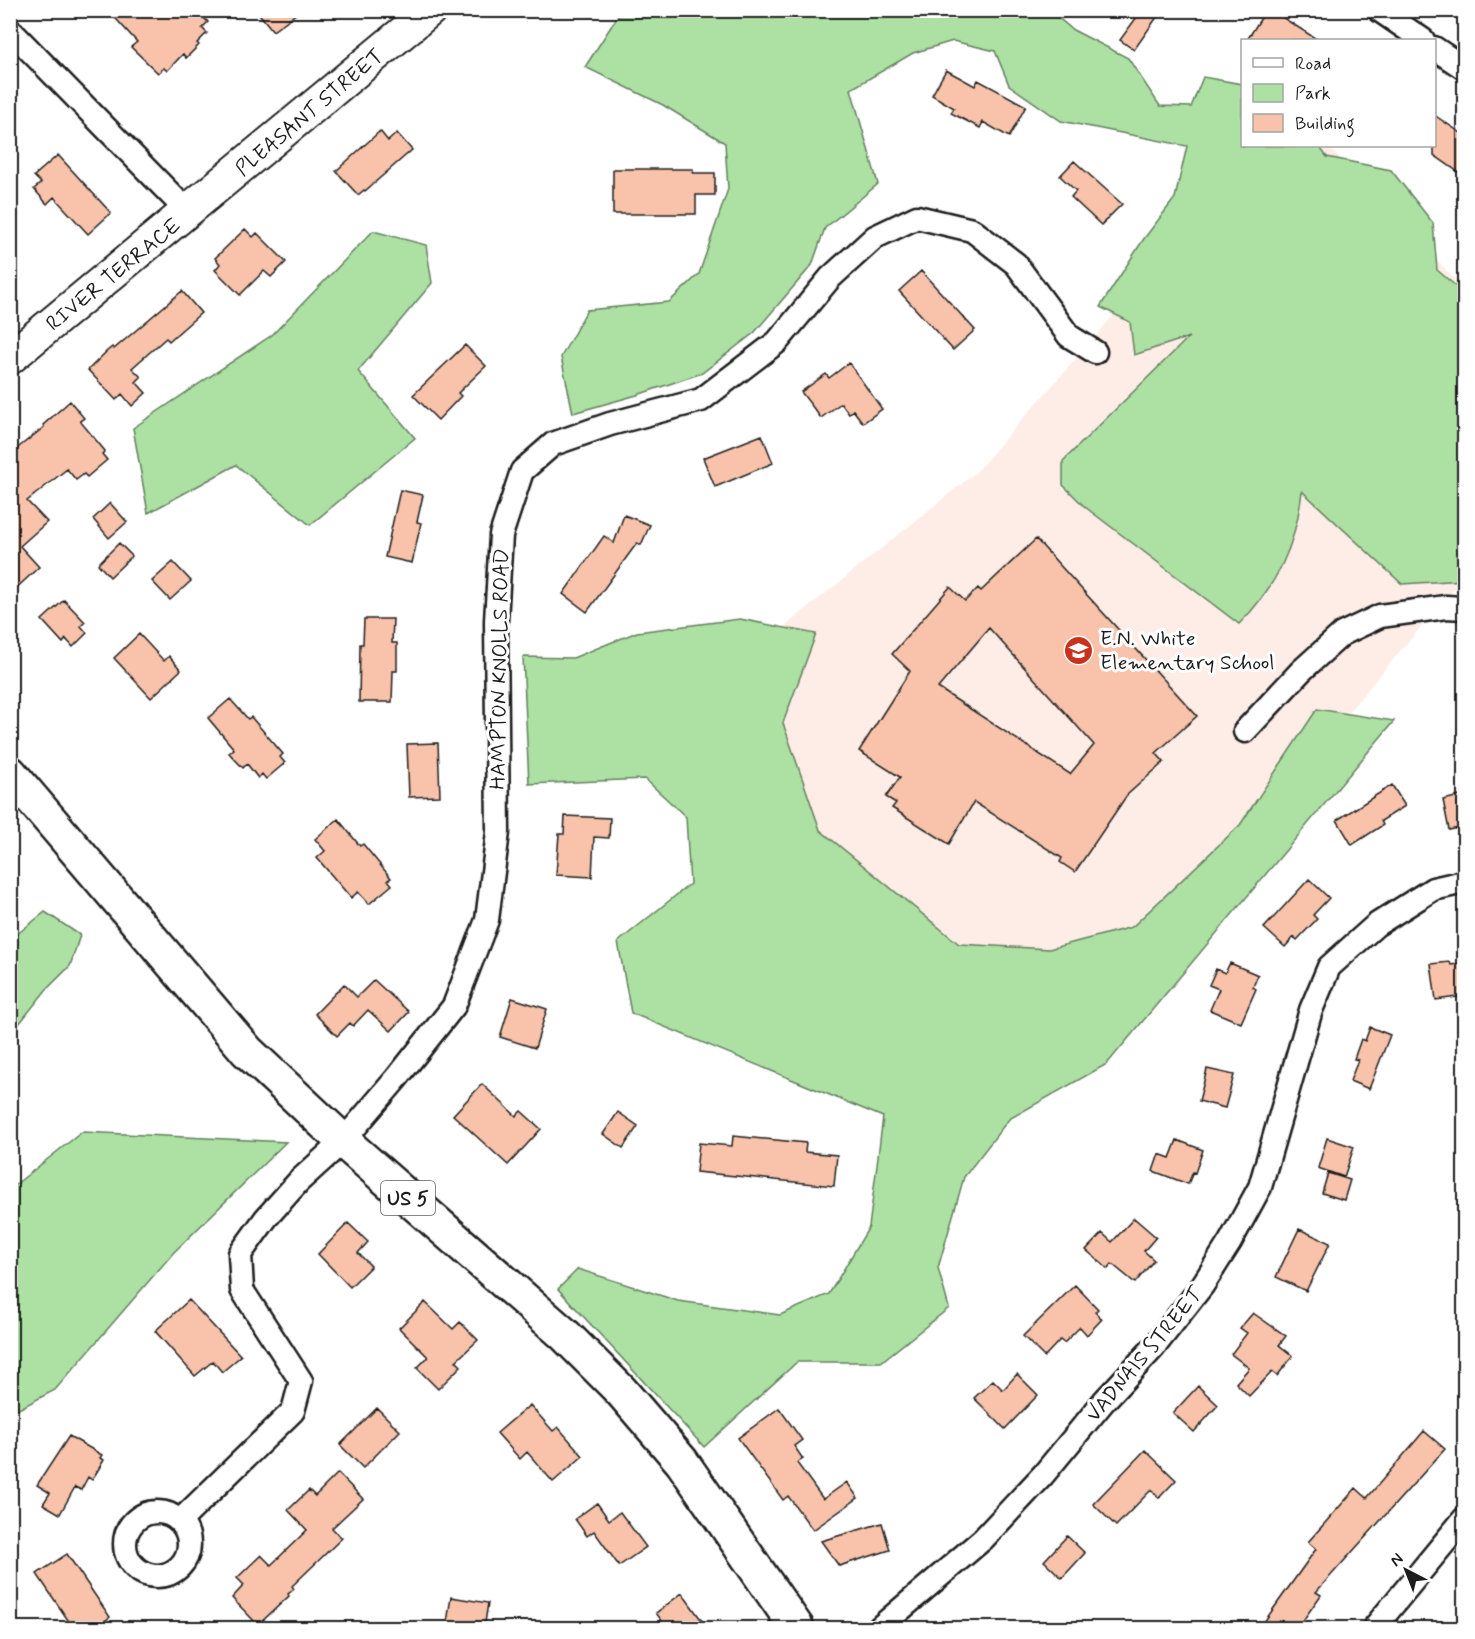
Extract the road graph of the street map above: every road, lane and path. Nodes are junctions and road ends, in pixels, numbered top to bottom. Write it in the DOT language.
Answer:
graph roads {
  1 [pos="430,10"];
  2 [pos="1379,10"];
  3 [pos="10,30"];
  4 [pos="1422,39"];
  5 [pos="1436,49"];
  6 [pos="1464,68"];
  7 [pos="188,212"];
  8 [pos="1095,352"];
  9 [pos="10,358"];
  10 [pos="1464,608"];
  11 [pos="1245,731"];
  12 [pos="10,773"];
  13 [pos="1464,882"];
  14 [pos="343,1140"];
  15 [pos="1464,1519"];
  16 [pos="180,1521"];
  17 [pos="797,1629"];
  18 [pos="879,1629"];
  19 [pos="1374,1629"];
  1 -- 7 [label="street, PLEASANT STREET"];
  2 -- 4 [label="street"];
  3 -- 7 [label="street"];
  5 -- 6 [label="street"];
  7 -- 9 [label="street, RIVER TERRACE"];
  8 -- 14 [label="street, HAMPTON KNOLLS ROAD"];
  10 -- 11 [label="street"];
  12 -- 14 [label="main road, US 5"];
  13 -- 18 [label="street, VADNAIS STREET"];
  14 -- 16 [label="street, HAMPTON KNOLLS ROAD"];
  14 -- 17 [label="main road, US 5"];
  15 -- 19 [label="street"];
}
